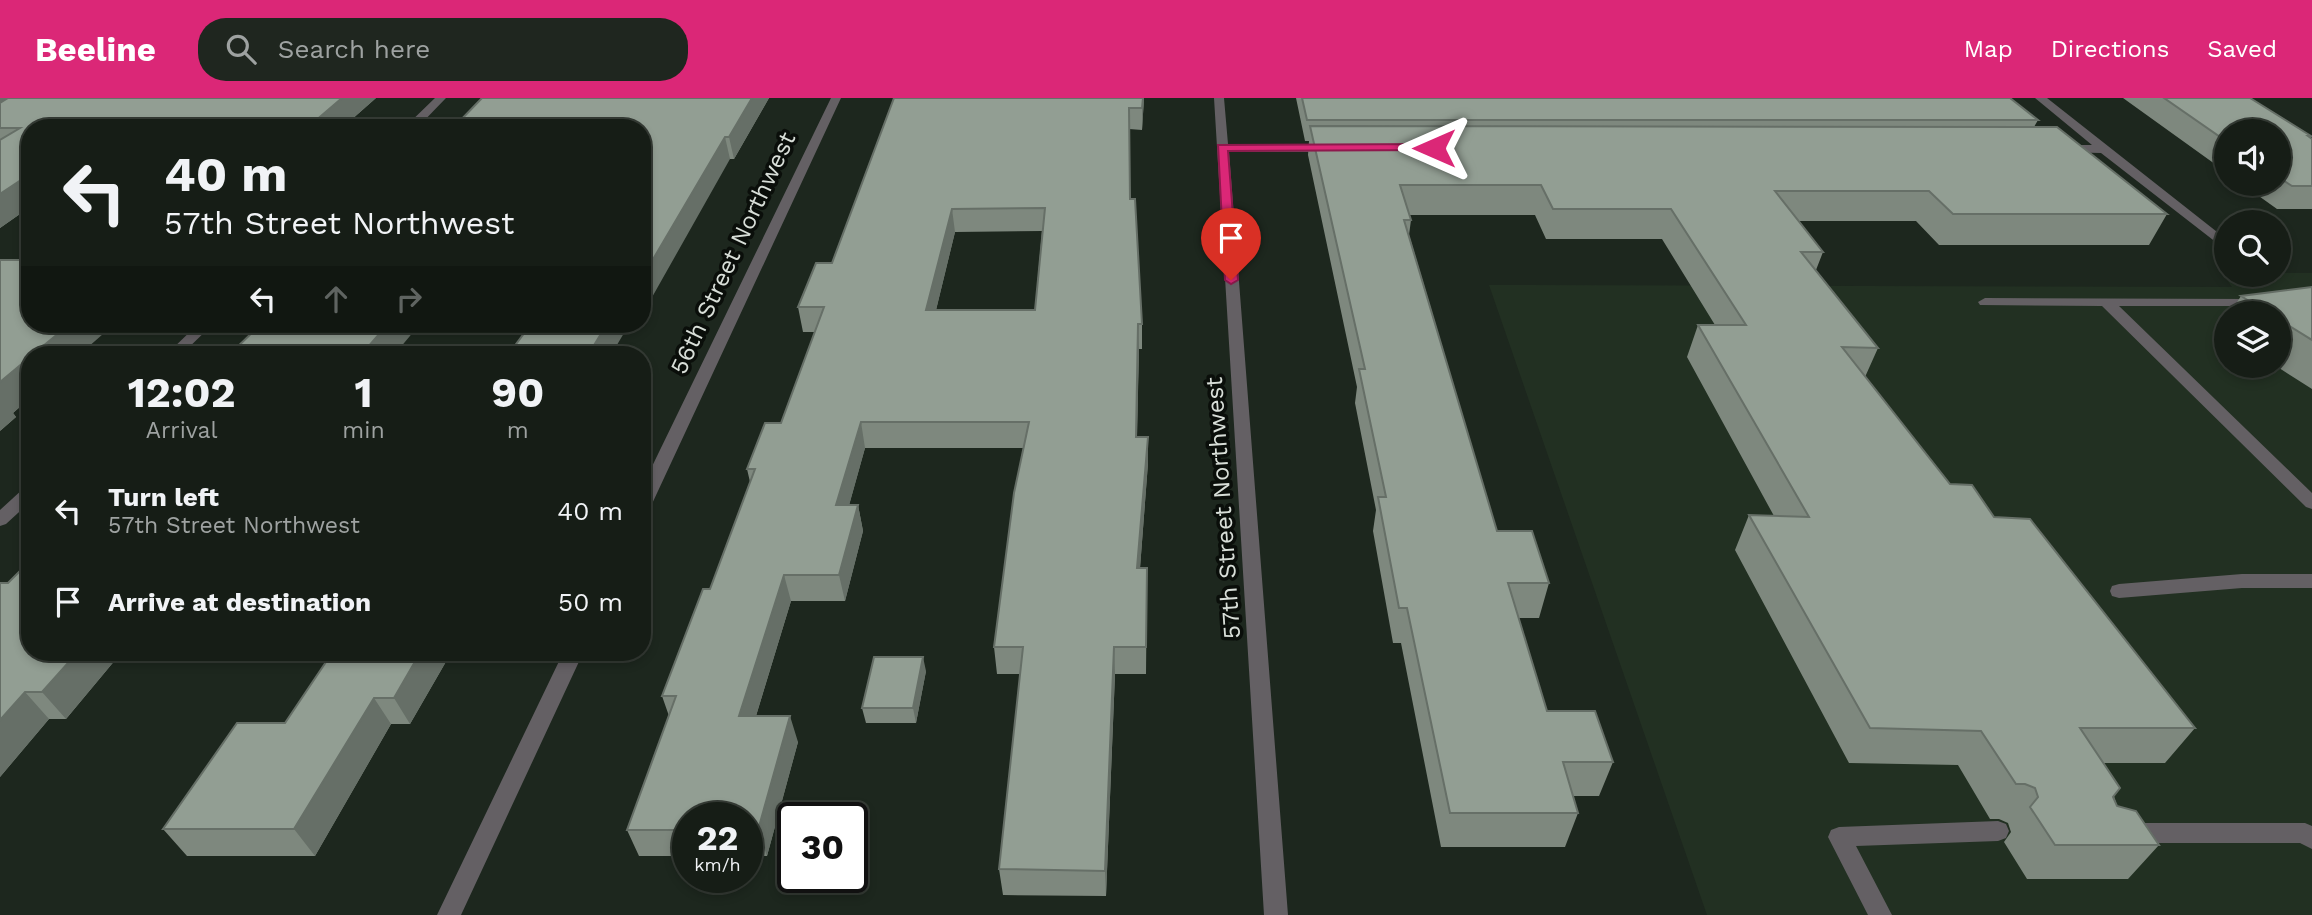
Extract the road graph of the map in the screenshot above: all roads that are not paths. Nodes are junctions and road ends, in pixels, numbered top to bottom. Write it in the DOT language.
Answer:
graph roads {
  1 [pos="441,98"];
  2 [pos="836,98"];
  3 [pos="1219,98"];
  4 [pos="2040,98"];
  5 [pos="419,119"];
  6 [pos="1222,148"];
  7 [pos="1350,148"];
  8 [pos="2043,149"];
  9 [pos="2104,149"];
  10 [pos="2214,236"];
  11 [pos="1985,302"];
  12 [pos="2214,302"];
  13 [pos="2107,303"];
  14 [pos="196,333"];
  15 [pos="182,346"];
  16 [pos="651,487"];
  17 [pos="21,500"];
  18 [pos="2312,503"];
  19 [pos="0,520"];
  20 [pos="2312,581"];
  21 [pos="2119,591"];
  22 [pos="569,661"];
  23 [pos="1998,831"];
  24 [pos="2112,833"];
  25 [pos="2312,839"];
  26 [pos="449,915"];
  27 [pos="1276,915"];
  28 [pos="1880,915"];
  1 -- 5 [label="street"];
  2 -- 16 [label="street, 56th Street Northwest"];
  3 -- 6 [label="street, 57th Street Northwest"];
  4 -- 9 [label="street"];
  6 -- 7 [label="street"];
  6 -- 27 [label="street, 57th Street Northwest"];
  8 -- 9 [label="street"];
  9 -- 10 [label="street"];
  11 -- 13 [label="street"];
  12 -- 13 [label="street"];
  13 -- 18 [label="street"];
  14 -- 15 [label="street"];
  17 -- 19 [label="street"];
  20 -- 21 [label="street"];
  22 -- 26 [label="street"];
  23 -- 28 [label="street"];
  24 -- 25 [label="street"];
}
